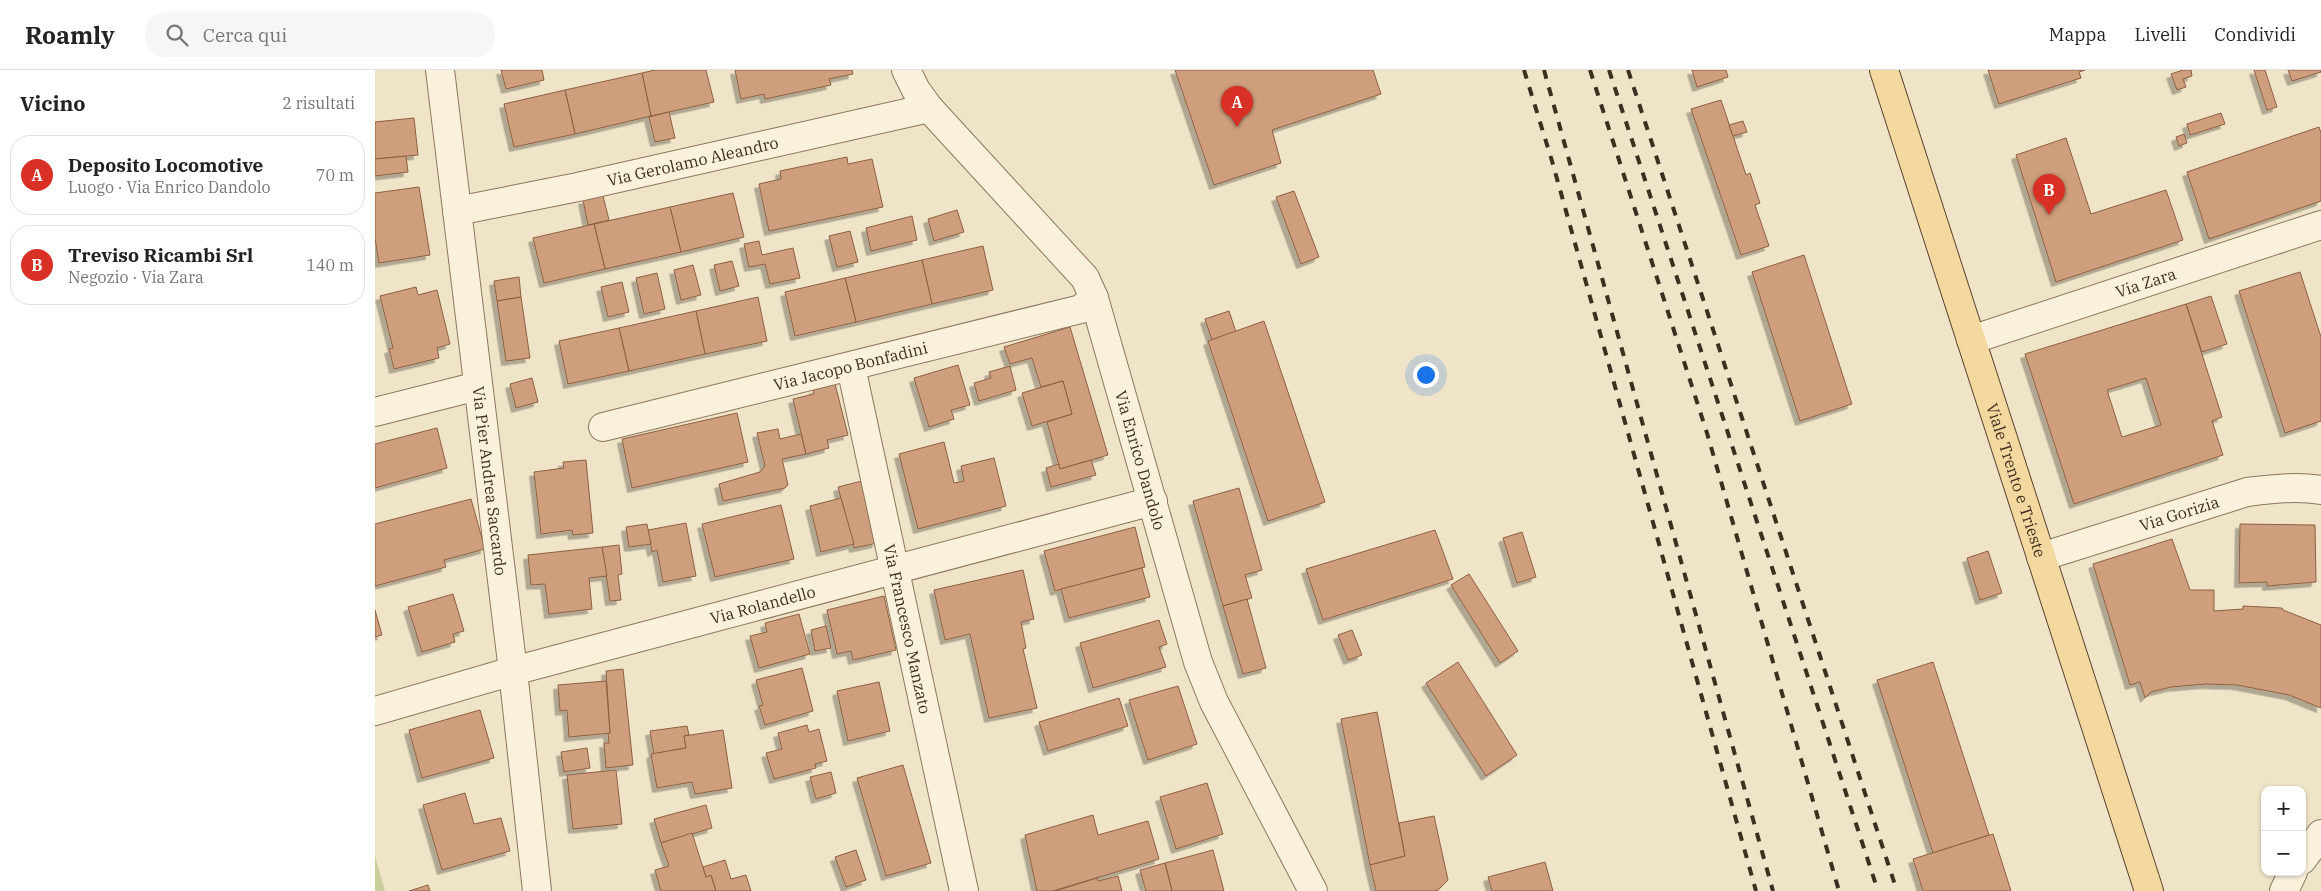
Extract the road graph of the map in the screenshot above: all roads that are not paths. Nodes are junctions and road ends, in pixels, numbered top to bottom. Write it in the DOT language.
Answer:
graph roads {
  1 [pos="440,70"];
  2 [pos="906,70"];
  3 [pos="1884,70"];
  4 [pos="929,108"];
  5 [pos="457,212"];
  6 [pos="2321,226"];
  7 [pos="1094,298"];
  8 [pos="1971,340"];
  9 [pos="851,367"];
  10 [pos="478,386"];
  11 [pos="375,412"];
  12 [pos="603,428"];
  13 [pos="2321,490"];
  14 [pos="1153,501"];
  15 [pos="2041,557"];
  16 [pos="895,570"];
  17 [pos="513,671"];
  18 [pos="375,711"];
  19 [pos="2321,834"];
  20 [pos="2306,855"];
  21 [pos="2291,876"];
  22 [pos="537,891"];
  23 [pos="964,891"];
  24 [pos="1313,891"];
  25 [pos="2149,891"];
  26 [pos="2285,891"];
  1 -- 5 [label="street, Via Pier Andrea Saccardo"];
  2 -- 4 [label="street, Via Enrico Dandolo"];
  3 -- 8 [label="main road, Viale Trento e Trieste"];
  4 -- 5 [label="street, Via Gerolamo Aleandro"];
  4 -- 7 [label="street, Via Enrico Dandolo"];
  5 -- 10 [label="street, Via Pier Andrea Saccardo"];
  6 -- 8 [label="street, Via Zara"];
  7 -- 9 [label="street, Via Jacopo Bonfadini"];
  7 -- 14 [label="street, Via Enrico Dandolo"];
  8 -- 15 [label="main road, Viale Trento e Trieste"];
  9 -- 12 [label="street, Via Jacopo Bonfadini"];
  9 -- 16 [label="street, Via Francesco Manzato"];
  10 -- 11 [label="street"];
  10 -- 17 [label="street, Via Pier Andrea Saccardo"];
  13 -- 15 [label="street, Via Gorizia"];
  14 -- 16 [label="street, Via Rolandello"];
  14 -- 24 [label="street, Via Enrico Dandolo"];
  15 -- 25 [label="main road, Viale Trento e Trieste"];
  16 -- 17 [label="street, Via Rolandello"];
  16 -- 23 [label="street, Via Francesco Manzato"];
  17 -- 18 [label="street, Via Rolandello"];
  17 -- 22 [label="street, Via Pier Andrea Saccardo"];
  19 -- 20 [label="street"];
  21 -- 26 [label="street"];
}
